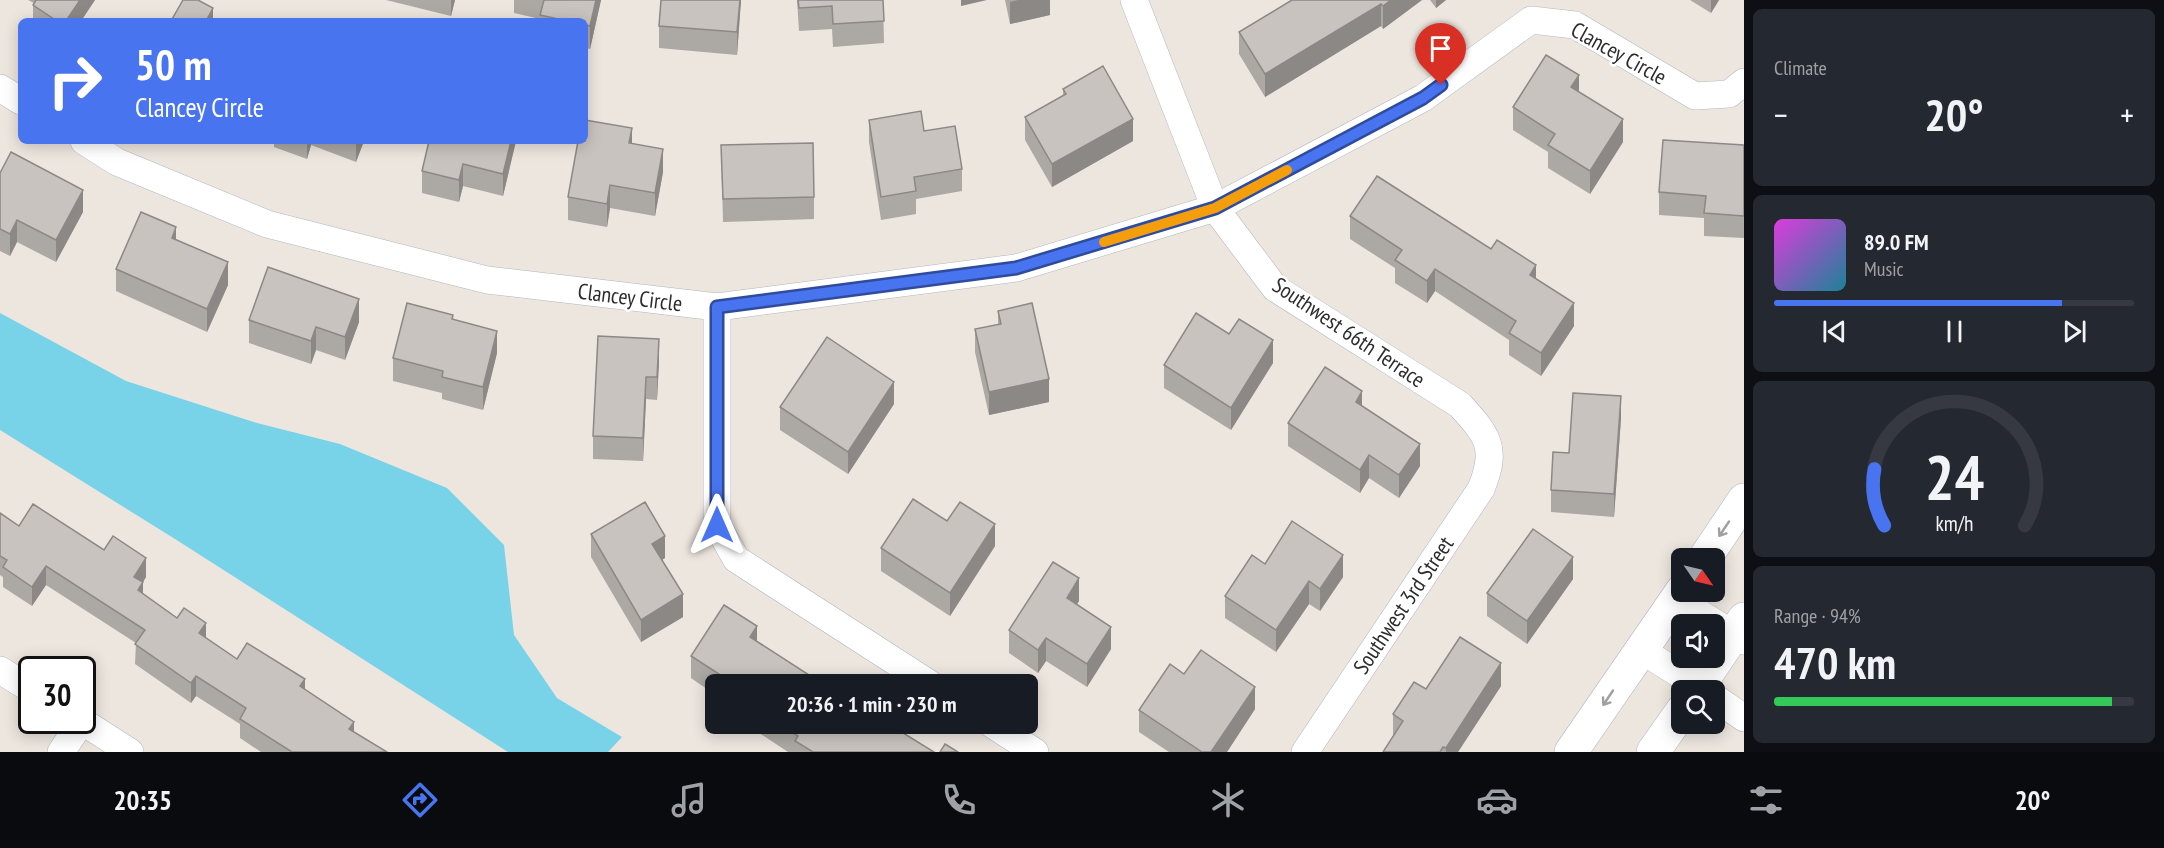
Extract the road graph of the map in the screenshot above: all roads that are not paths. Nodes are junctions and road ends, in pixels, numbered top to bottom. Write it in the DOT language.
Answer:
graph roads {
  1 [pos="1134,0"];
  2 [pos="0,87"];
  3 [pos="1736,88"];
  4 [pos="18,99"];
  5 [pos="89,144"];
  6 [pos="1215,208"];
  7 [pos="717,307"];
  8 [pos="1490,454"];
  9 [pos="1744,500"];
  10 [pos="1712,548"];
  11 [pos="1675,602"];
  12 [pos="1692,602"];
  13 [pos="1741,631"];
  14 [pos="1641,650"];
  15 [pos="0,670"];
  16 [pos="914,674"];
  17 [pos="1680,680"];
  18 [pos="1709,680"];
  19 [pos="18,681"];
  20 [pos="1725,708"];
  21 [pos="1744,718"];
  22 [pos="96,730"];
  23 [pos="1671,730"];
  24 [pos="73,734"];
  25 [pos="1007,734"];
  26 [pos="61,752"];
  27 [pos="130,752"];
  28 [pos="1035,752"];
  29 [pos="1305,752"];
  30 [pos="1572,752"];
  31 [pos="1653,752"];
  1 -- 6 [label="street, Southwest 66th Terrace"];
  2 -- 4 [label="street"];
  3 -- 6 [label="street, Clancey Circle"];
  5 -- 7 [label="street, Clancey Circle"];
  6 -- 7 [label="street, Clancey Circle"];
  6 -- 8 [label="street, Southwest 66th Terrace"];
  7 -- 16 [label="street"];
  8 -- 29 [label="street, Southwest 3rd Street"];
  9 -- 10 [label="main road, one-way"];
  11 -- 14 [label="main road"];
  12 -- 13 [label="street"];
  13 -- 18 [label="main road"];
  14 -- 17 [label="street"];
  14 -- 30 [label="main road, one-way"];
  15 -- 19 [label="street"];
  20 -- 21 [label="street"];
  22 -- 27 [label="street"];
  23 -- 31 [label="main road"];
  24 -- 26 [label="street"];
  25 -- 28 [label="street"];
}
